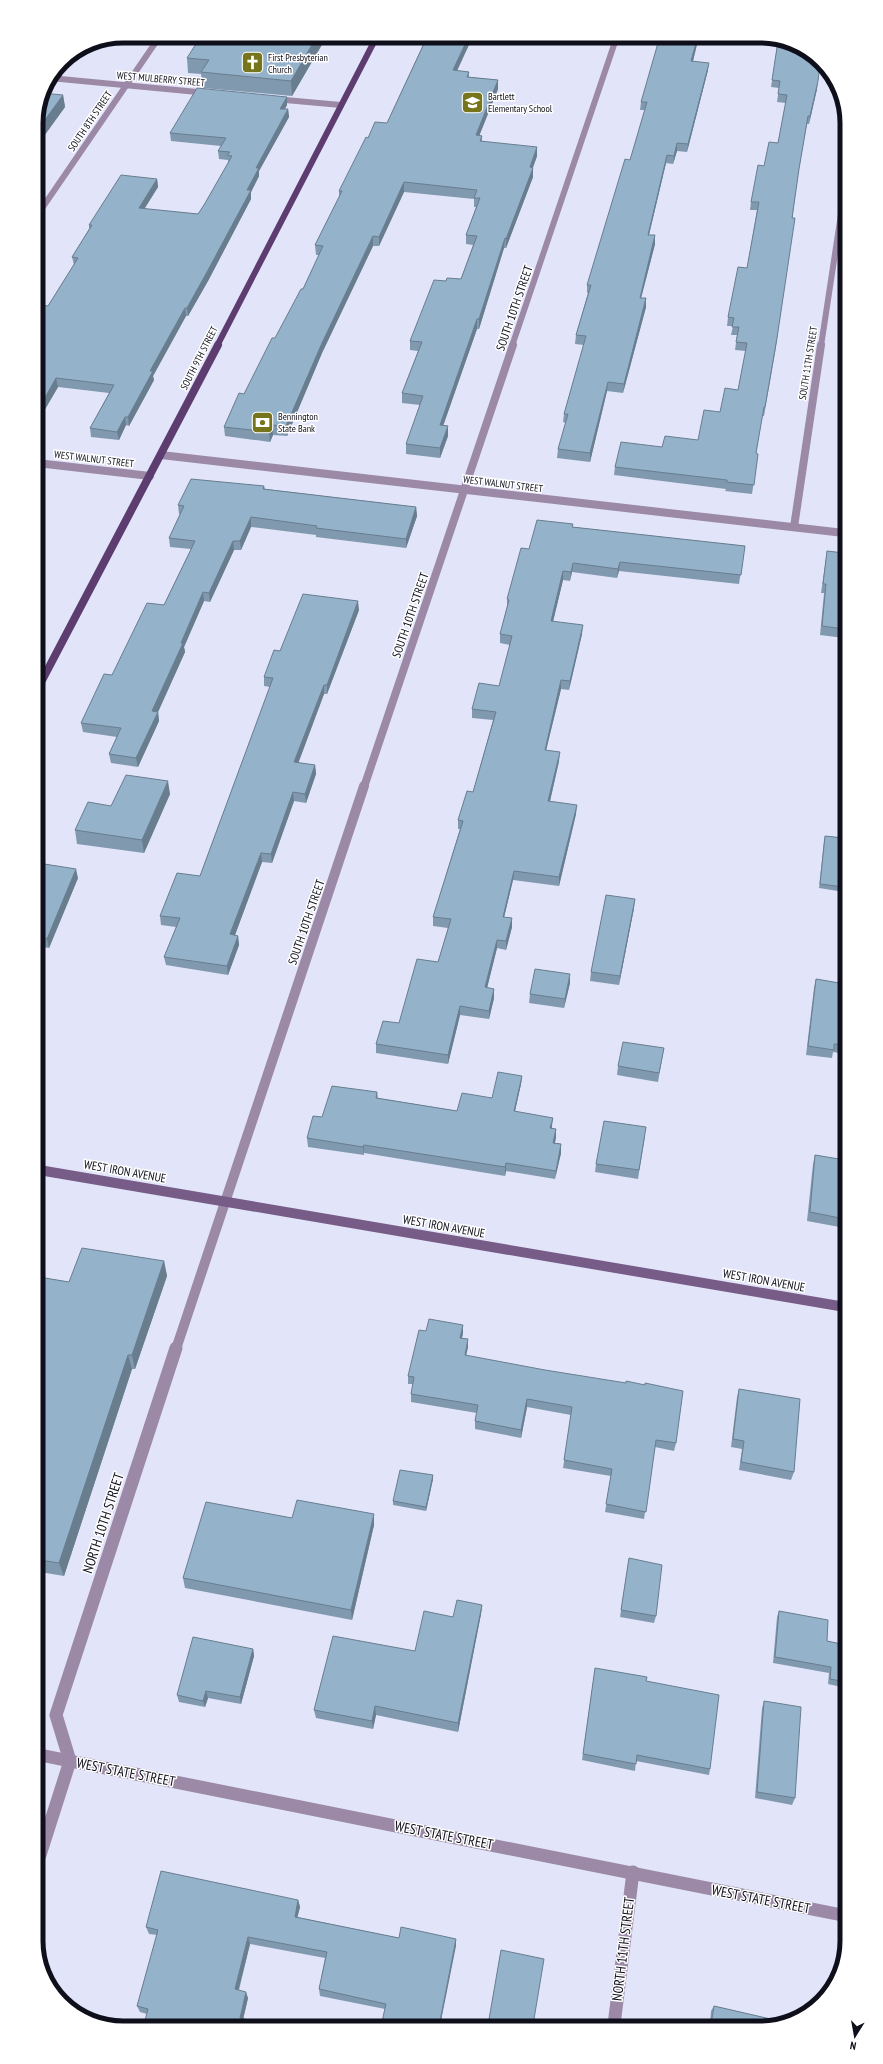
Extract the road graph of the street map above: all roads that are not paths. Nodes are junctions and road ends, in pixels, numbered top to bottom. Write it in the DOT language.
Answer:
graph roads {
  1 [pos="155,43"];
  2 [pos="373,43"];
  3 [pos="615,43"];
  4 [pos="56,79"];
  5 [pos="126,85"];
  6 [pos="218,94"];
  7 [pos="264,98"];
  8 [pos="341,105"];
  9 [pos="43,207"];
  10 [pos="840,221"];
  11 [pos="161,455"];
  12 [pos="43,464"];
  13 [pos="150,476"];
  14 [pos="466,489"];
  15 [pos="794,527"];
  16 [pos="840,533"];
  17 [pos="43,679"];
  18 [pos="43,1171"];
  19 [pos="224,1202"];
  20 [pos="840,1306"];
  21 [pos="43,1756"];
  22 [pos="70,1761"];
  23 [pos="43,1846"];
  24 [pos="633,1872"];
  25 [pos="840,1915"];
  26 [pos="614,2021"];
  1 -- 5 [label="street, SOUTH 8TH STREET"];
  2 -- 8 [label="main road, SOUTH 9TH STREET"];
  3 -- 14 [label="street, SOUTH 10TH STREET"];
  4 -- 5 [label="street, WEST MULBERRY STREET"];
  5 -- 6 [label="street, WEST MULBERRY STREET"];
  5 -- 9 [label="street, SOUTH 8TH STREET"];
  7 -- 8 [label="street"];
  8 -- 11 [label="main road, SOUTH 9TH STREET"];
  10 -- 15 [label="street, SOUTH 11TH STREET"];
  11 -- 13 [label="main road, SOUTH 9TH STREET"];
  11 -- 14 [label="street, WEST WALNUT STREET"];
  12 -- 13 [label="street, WEST WALNUT STREET"];
  13 -- 17 [label="main road, SOUTH 9TH STREET"];
  14 -- 15 [label="street, WEST WALNUT STREET"];
  14 -- 19 [label="street, SOUTH 10TH STREET"];
  15 -- 16 [label="street, WEST WALNUT STREET"];
  18 -- 19 [label="street, WEST IRON AVENUE"];
  19 -- 20 [label="street, WEST IRON AVENUE"];
  19 -- 22 [label="street, NORTH 10TH STREET"];
  21 -- 22 [label="street, WEST STATE STREET"];
  22 -- 23 [label="street"];
  22 -- 24 [label="street, WEST STATE STREET"];
  24 -- 25 [label="street, WEST STATE STREET"];
  24 -- 26 [label="street, NORTH 11TH STREET"];
}
